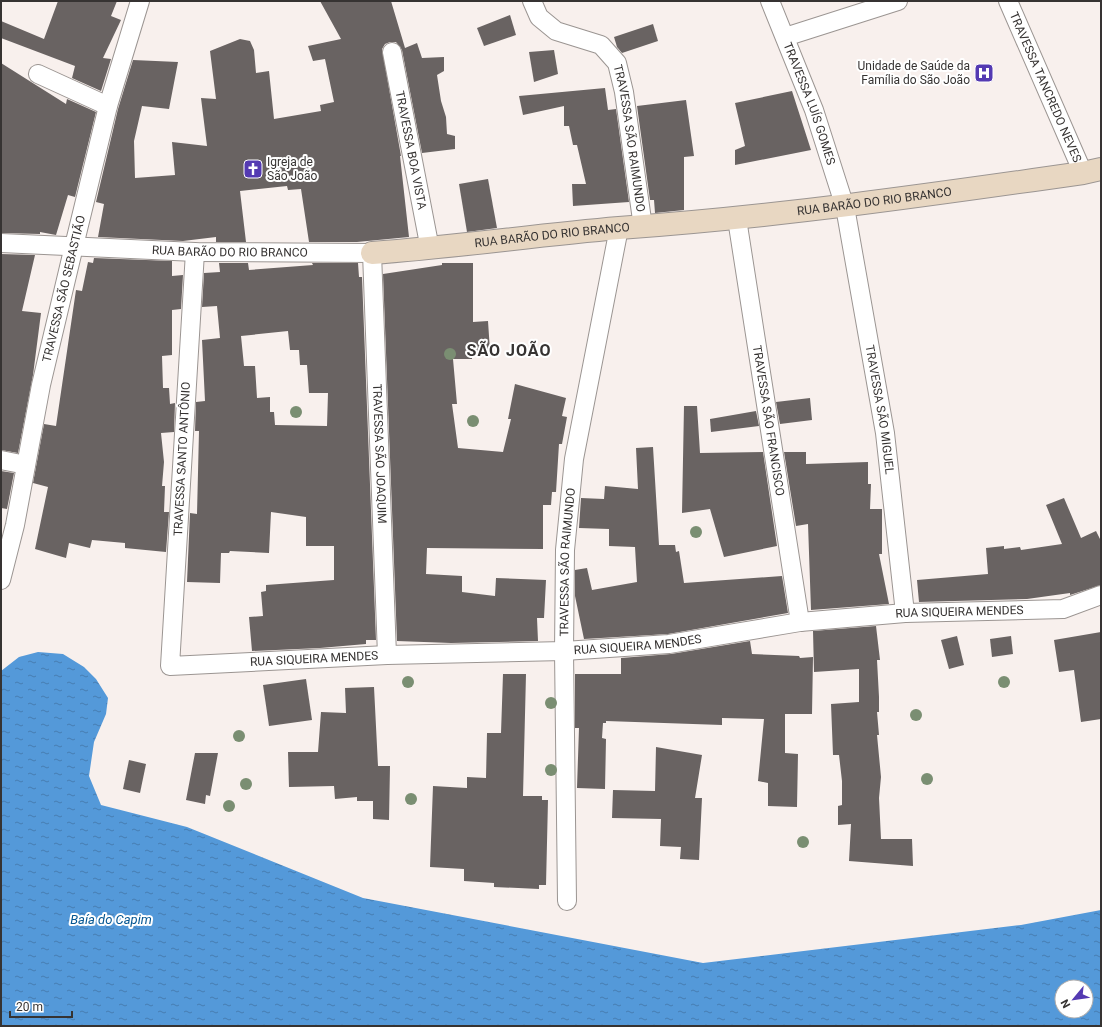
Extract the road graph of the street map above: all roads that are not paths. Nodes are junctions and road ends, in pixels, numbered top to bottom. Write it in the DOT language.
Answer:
graph roads {
  1 [pos="140,1"];
  2 [pos="532,1"];
  3 [pos="770,1"];
  4 [pos="898,1"];
  5 [pos="1008,1"];
  6 [pos="785,37"];
  7 [pos="392,52"];
  8 [pos="38,74"];
  9 [pos="108,106"];
  10 [pos="1092,171"];
  11 [pos="845,207"];
  12 [pos="737,219"];
  13 [pos="643,227"];
  14 [pos="619,228"];
  15 [pos="1,243"];
  16 [pos="74,246"];
  17 [pos="430,248"];
  18 [pos="195,252"];
  19 [pos="372,252"];
  20 [pos="1,460"];
  21 [pos="26,465"];
  22 [pos="1,580"];
  23 [pos="1101,595"];
  24 [pos="905,613"];
  25 [pos="800,622"];
  26 [pos="564,651"];
  27 [pos="387,655"];
  28 [pos="170,666"];
  29 [pos="567,901"];
  1 -- 9 [label="street, TRAVESSA SÃO SEBASTIÃO"];
  2 -- 13 [label="street, TRAVESSA SÃO RAIMUNDO"];
  3 -- 6 [label="street, TRAVESSA LUÍS GOMES"];
  4 -- 6 [label="street"];
  5 -- 10 [label="street, TRAVESSA TANCREDO NEVES"];
  6 -- 11 [label="street, TRAVESSA LUÍS GOMES"];
  7 -- 17 [label="street, TRAVESSA BOA VISTA"];
  8 -- 9 [label="street"];
  9 -- 16 [label="street, TRAVESSA SÃO SEBASTIÃO"];
  10 -- 11 [label="street, RUA BARÃO DO RIO BRANCO"];
  11 -- 12 [label="street, RUA BARÃO DO RIO BRANCO"];
  11 -- 24 [label="street, TRAVESSA SÃO MIGUEL"];
  12 -- 13 [label="street, RUA BARÃO DO RIO BRANCO"];
  12 -- 25 [label="street, TRAVESSA SÃO FRANCISCO"];
  13 -- 14 [label="street, RUA BARÃO DO RIO BRANCO"];
  14 -- 17 [label="street, RUA BARÃO DO RIO BRANCO"];
  14 -- 26 [label="street, TRAVESSA SÃO RAIMUNDO"];
  15 -- 16 [label="street, RUA BARÃO DO RIO BRANCO"];
  16 -- 18 [label="street, RUA BARÃO DO RIO BRANCO"];
  16 -- 21 [label="street, TRAVESSA SÃO SEBASTIÃO"];
  17 -- 19 [label="street, RUA BARÃO DO RIO BRANCO"];
  18 -- 19 [label="street, RUA BARÃO DO RIO BRANCO"];
  18 -- 28 [label="street, TRAVESSA SANTO ANTÔNIO"];
  19 -- 27 [label="street, TRAVESSA SÃO JOAQUIM"];
  20 -- 21 [label="street"];
  21 -- 22 [label="street, TRAVESSA SÃO SEBASTIÃO"];
  23 -- 24 [label="street, RUA SIQUEIRA MENDES"];
  24 -- 25 [label="street, RUA SIQUEIRA MENDES"];
  25 -- 26 [label="street, RUA SIQUEIRA MENDES"];
  26 -- 27 [label="street, RUA SIQUEIRA MENDES"];
  26 -- 29 [label="street, TRAVESSA SÃO RAIMUNDO"];
  27 -- 28 [label="street, RUA SIQUEIRA MENDES"];
}
